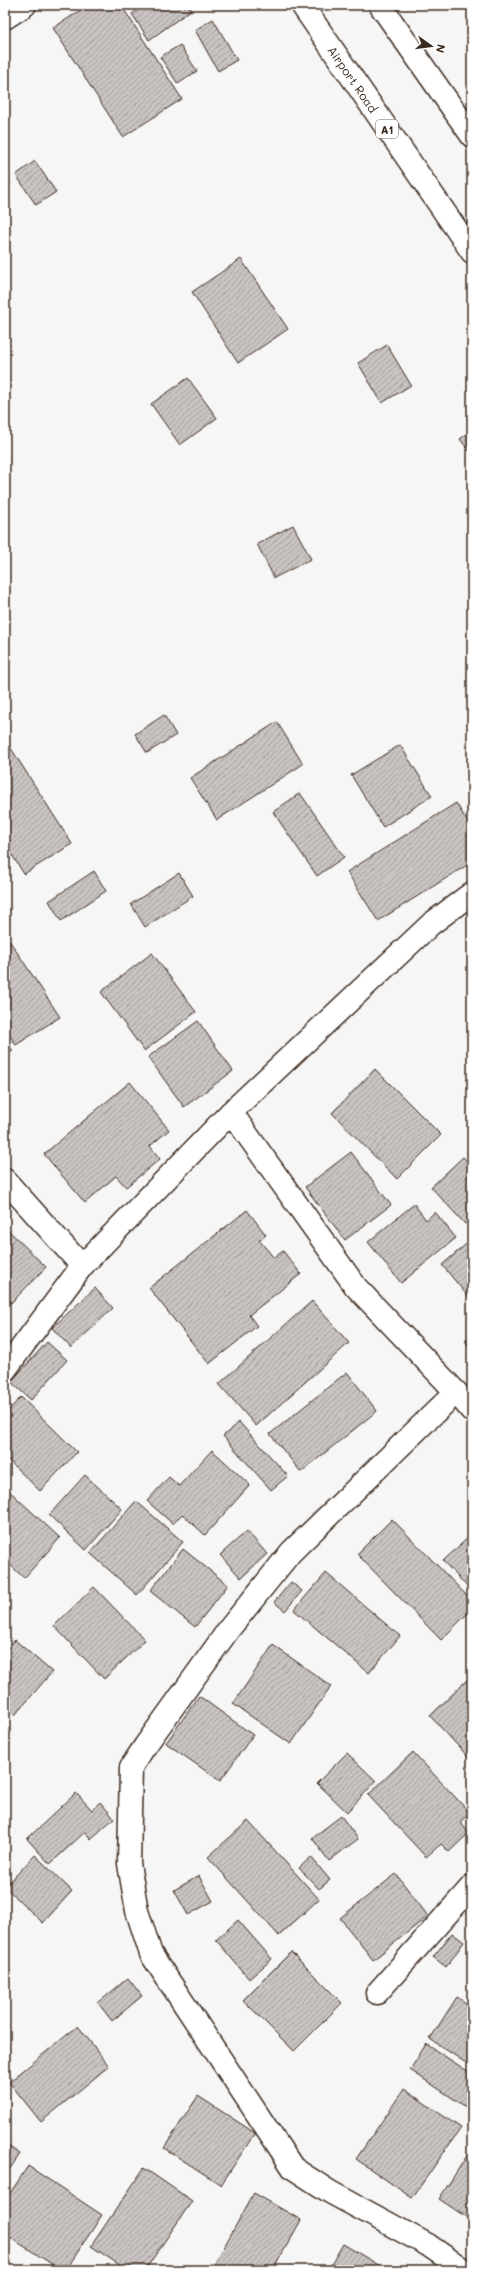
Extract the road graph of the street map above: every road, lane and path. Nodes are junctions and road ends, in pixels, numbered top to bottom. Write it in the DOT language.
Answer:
graph roads {
  1 [pos="25,5"];
  2 [pos="302,5"];
  3 [pos="380,5"];
  4 [pos="5,18"];
  5 [pos="472,136"];
  6 [pos="472,252"];
  7 [pos="472,893"];
  8 [pos="231,1112"];
  9 [pos="5,1180"];
  10 [pos="82,1266"];
  11 [pos="5,1370"];
  12 [pos="456,1392"];
  13 [pos="472,1411"];
  14 [pos="472,1886"];
  15 [pos="377,1993"];
  16 [pos="464,2270"];
  1 -- 4 [label="main road"];
  2 -- 6 [label="main road, Airport Road / A1"];
  3 -- 5 [label="main road"];
  7 -- 8 [label="main road"];
  8 -- 10 [label="main road"];
  8 -- 12 [label="main road"];
  9 -- 10 [label="main road"];
  10 -- 11 [label="main road"];
  12 -- 13 [label="main road"];
  12 -- 16 [label="main road"];
  14 -- 15 [label="main road"];
}
